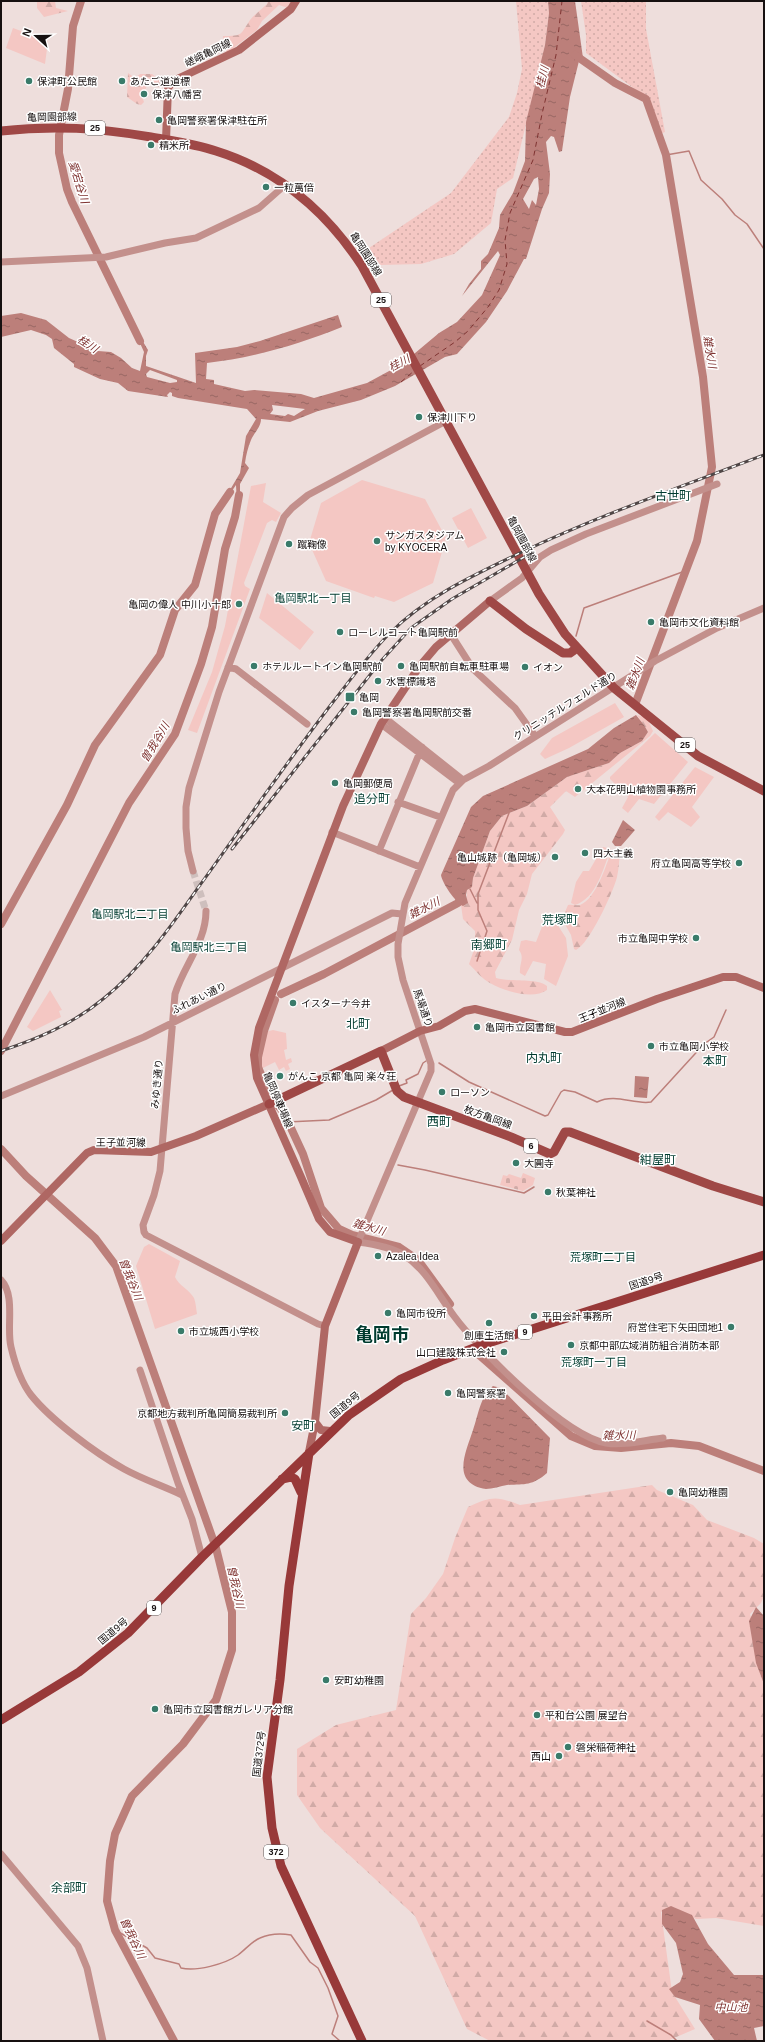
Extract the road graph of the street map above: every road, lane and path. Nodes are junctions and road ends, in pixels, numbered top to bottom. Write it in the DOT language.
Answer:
graph roads {
  1 [pos="296,1"];
  2 [pos="1,131"];
  3 [pos="166,140"];
  4 [pos="285,184"];
  5 [pos="1,262"];
  6 [pos="446,421"];
  7 [pos="717,484"];
  8 [pos="490,601"];
  9 [pos="764,608"];
  10 [pos="450,634"];
  11 [pos="577,648"];
  12 [pos="228,667"];
  13 [pos="614,688"];
  14 [pos="383,721"];
  15 [pos="307,724"];
  16 [pos="535,736"];
  17 [pos="420,750"];
  18 [pos="461,782"];
  19 [pos="764,791"];
  20 [pos="398,802"];
  21 [pos="440,818"];
  22 [pos="332,832"];
  23 [pos="379,851"];
  24 [pos="420,867"];
  25 [pos="193,871"];
  26 [pos="206,911"];
  27 [pos="402,914"];
  28 [pos="280,970"];
  29 [pos="764,988"];
  30 [pos="172,1022"];
  31 [pos="420,1031"];
  32 [pos="381,1051"];
  33 [pos="1,1096"];
  34 [pos="273,1102"];
  35 [pos="417,1103"];
  36 [pos="162,1148"];
  37 [pos="764,1202"];
  38 [pos="359,1240"];
  39 [pos="1,1241"];
  40 [pos="764,1255"];
  41 [pos="1,1280"];
  42 [pos="325,1326"];
  43 [pos="479,1346"];
  44 [pos="140,1370"];
  45 [pos="315,1422"];
  46 [pos="330,1431"];
  47 [pos="663,1438"];
  48 [pos="309,1452"];
  49 [pos="282,1479"];
  50 [pos="182,1495"];
  51 [pos="302,1498"];
  52 [pos="204,1556"];
  53 [pos="1,1720"];
  54 [pos="1,1854"];
  55 [pos="103,2041"];
  56 [pos="362,2041"];
  1 -- 3 [label="main road, 嵯峨亀岡線"];
  2 -- 3 [label="main road, 亀岡園部線 / 25"];
  3 -- 4 [label="main road, 亀岡園部線 / 25"];
  4 -- 5 [label="street"];
  4 -- 6 [label="main road, 亀岡園部線 / 25"];
  6 -- 11 [label="main road, 亀岡園部線 / 25"];
  6 -- 12 [label="street"];
  7 -- 8 [label="street"];
  8 -- 10 [label="main road, 亀岡停車場線"];
  8 -- 11 [label="main road"];
  9 -- 13 [label="street, クリニッテルフェルド通り"];
  10 -- 14 [label="main road, 亀岡停車場線"];
  10 -- 16 [label="street"];
  11 -- 13 [label="main road, 亀岡園部線 / 25"];
  12 -- 15 [label="street"];
  12 -- 25 [label="street"];
  13 -- 16 [label="street, クリニッテルフェルド通り"];
  13 -- 19 [label="main road, 亀岡園部線 / 25"];
  14 -- 17 [label="street"];
  14 -- 22 [label="main road, 亀岡停車場線"];
  16 -- 18 [label="street, クリニッテルフェルド通り"];
  17 -- 18 [label="street"];
  17 -- 20 [label="street"];
  18 -- 21 [label="street, 馬場通り"];
  20 -- 21 [label="street"];
  20 -- 23 [label="street"];
  21 -- 24 [label="street, 馬場通り"];
  22 -- 23 [label="street"];
  22 -- 28 [label="main road, 亀岡停車場線"];
  23 -- 24 [label="street"];
  24 -- 27 [label="street, 馬場通り"];
  26 -- 30 [label="street, みゆき通り"];
  27 -- 28 [label="street, ふれあい通り"];
  27 -- 31 [label="street, 馬場通り"];
  28 -- 30 [label="street, ふれあい通り"];
  28 -- 34 [label="main road, 亀岡停車場線"];
  29 -- 31 [label="main road, 王子並河線"];
  30 -- 33 [label="street, ふれあい通り"];
  30 -- 36 [label="street, みゆき通り"];
  31 -- 32 [label="main road, 王子並河線"];
  31 -- 35 [label="street, 馬場通り"];
  32 -- 34 [label="main road"];
  32 -- 35 [label="main road, 枚方亀岡線 / 6"];
  34 -- 36 [label="main road, 王子並河線"];
  34 -- 38 [label="main road, 亀岡停車場線"];
  35 -- 37 [label="main road, 枚方亀岡線 / 6"];
  35 -- 38 [label="street, 馬場通り"];
  36 -- 39 [label="main road, 王子並河線"];
  36 -- 42 [label="street, みゆき通り"];
  38 -- 42 [label="main road"];
  38 -- 43 [label="street"];
  40 -- 43 [label="highway, 国道9号 / 9"];
  41 -- 50 [label="street"];
  42 -- 45 [label="main road"];
  43 -- 46 [label="highway, 国道9号 / 9"];
  43 -- 47 [label="street"];
  44 -- 50 [label="street"];
  45 -- 46 [label="main road"];
  45 -- 48 [label="main road"];
  46 -- 48 [label="highway, 国道9号 / 9"];
  48 -- 49 [label="highway, 国道9号 / 9"];
  48 -- 51 [label="highway, 国道372号 / 372"];
  49 -- 51 [label="highway"];
  49 -- 52 [label="highway, 国道9号 / 9"];
  50 -- 52 [label="street"];
  51 -- 56 [label="highway, 国道372号 / 372"];
  52 -- 53 [label="highway, 国道9号 / 9"];
  54 -- 55 [label="street"];
}
